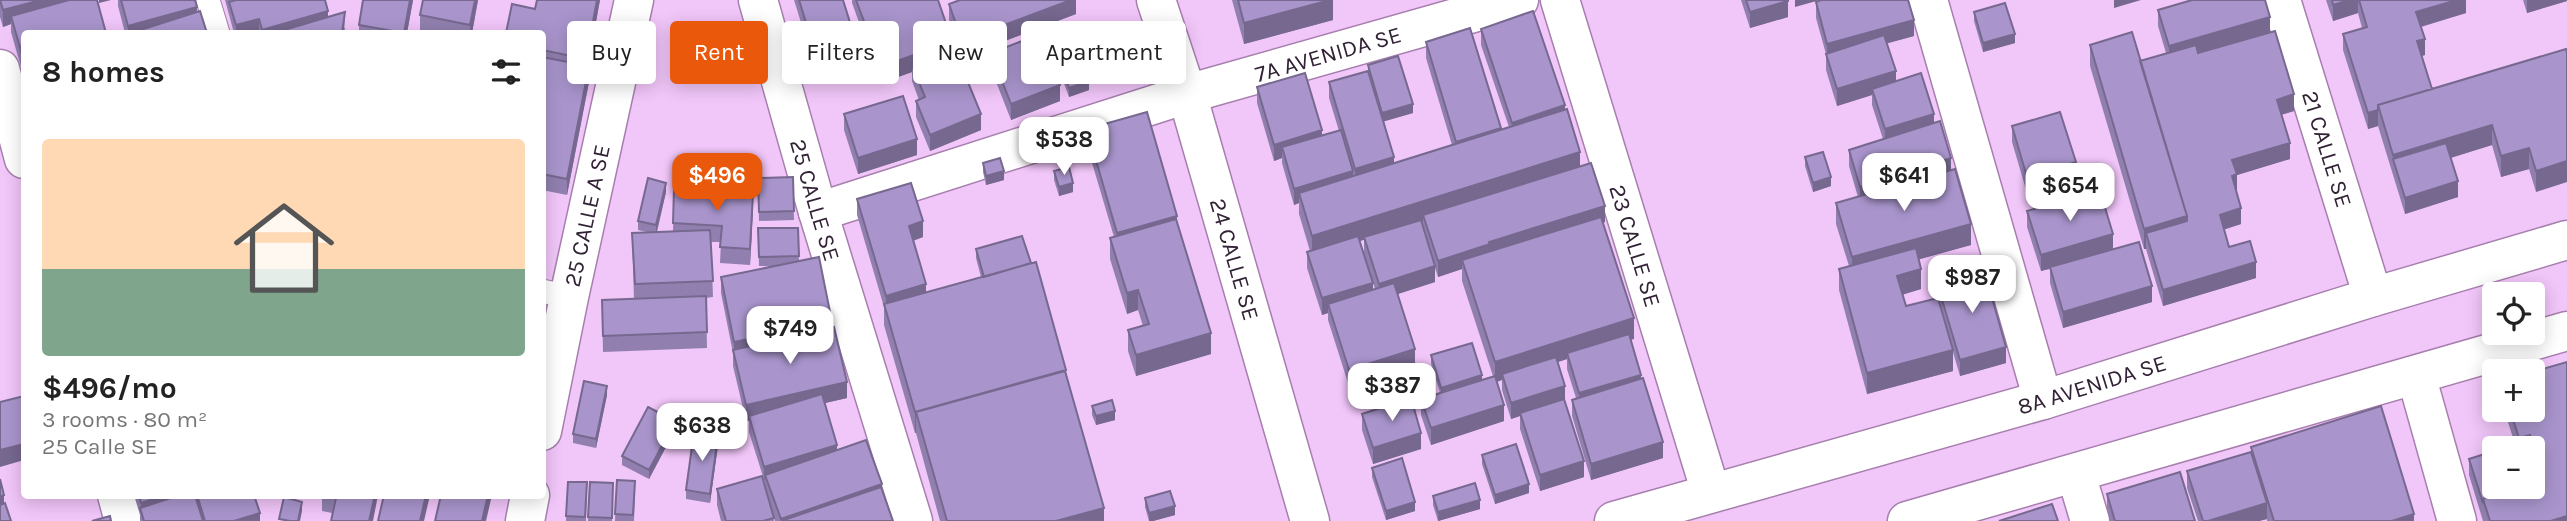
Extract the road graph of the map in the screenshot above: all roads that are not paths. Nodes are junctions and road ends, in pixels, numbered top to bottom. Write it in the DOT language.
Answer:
graph roads {
  1 [pos="208,0"];
  2 [pos="634,0"];
  3 [pos="758,0"];
  4 [pos="1156,0"];
  5 [pos="1519,0"];
  6 [pos="1560,0"];
  7 [pos="1928,0"];
  8 [pos="2281,0"];
  9 [pos="217,30"];
  10 [pos="0,69"];
  11 [pos="1187,94"];
  12 [pos="21,148"];
  13 [pos="818,212"];
  14 [pos="2567,240"];
  15 [pos="556,294"];
  16 [pos="2373,297"];
  17 [pos="2567,331"];
  18 [pos="2416,375"];
  19 [pos="546,392"];
  20 [pos="2043,400"];
  21 [pos="2076,474"];
  22 [pos="1711,493"];
  23 [pos="118,499"];
  24 [pos="529,499"];
  25 [pos="124,521"];
  26 [pos="525,521"];
  27 [pos="912,521"];
  28 [pos="1311,521"];
  29 [pos="1614,521"];
  30 [pos="1907,521"];
  31 [pos="2090,521"];
  32 [pos="2457,521"];
  1 -- 9 [label="lane"];
  2 -- 15 [label="street, 25 CALLE A SE"];
  3 -- 13 [label="street, 25 CALLE SE"];
  4 -- 11 [label="street, 24 CALLE SE"];
  5 -- 11 [label="street, 7A AVENIDA SE"];
  6 -- 22 [label="street, 23 CALLE SE"];
  7 -- 20 [label="street"];
  8 -- 16 [label="street, 21 CALLE SE"];
  10 -- 12 [label="street"];
  11 -- 13 [label="street, 7A AVENIDA SE"];
  11 -- 28 [label="street, 24 CALLE SE"];
  13 -- 27 [label="street, 25 CALLE SE"];
  14 -- 16 [label="street, 8A AVENIDA SE"];
  15 -- 19 [label="street, 25 CALLE A SE"];
  16 -- 20 [label="street, 8A AVENIDA SE"];
  17 -- 18 [label="street"];
  18 -- 21 [label="street"];
  18 -- 32 [label="street"];
  20 -- 22 [label="street, 8A AVENIDA SE"];
  21 -- 30 [label="street"];
  21 -- 31 [label="street"];
  22 -- 29 [label="street, 8A AVENIDA SE"];
  23 -- 25 [label="street"];
  24 -- 26 [label="street"];
}
